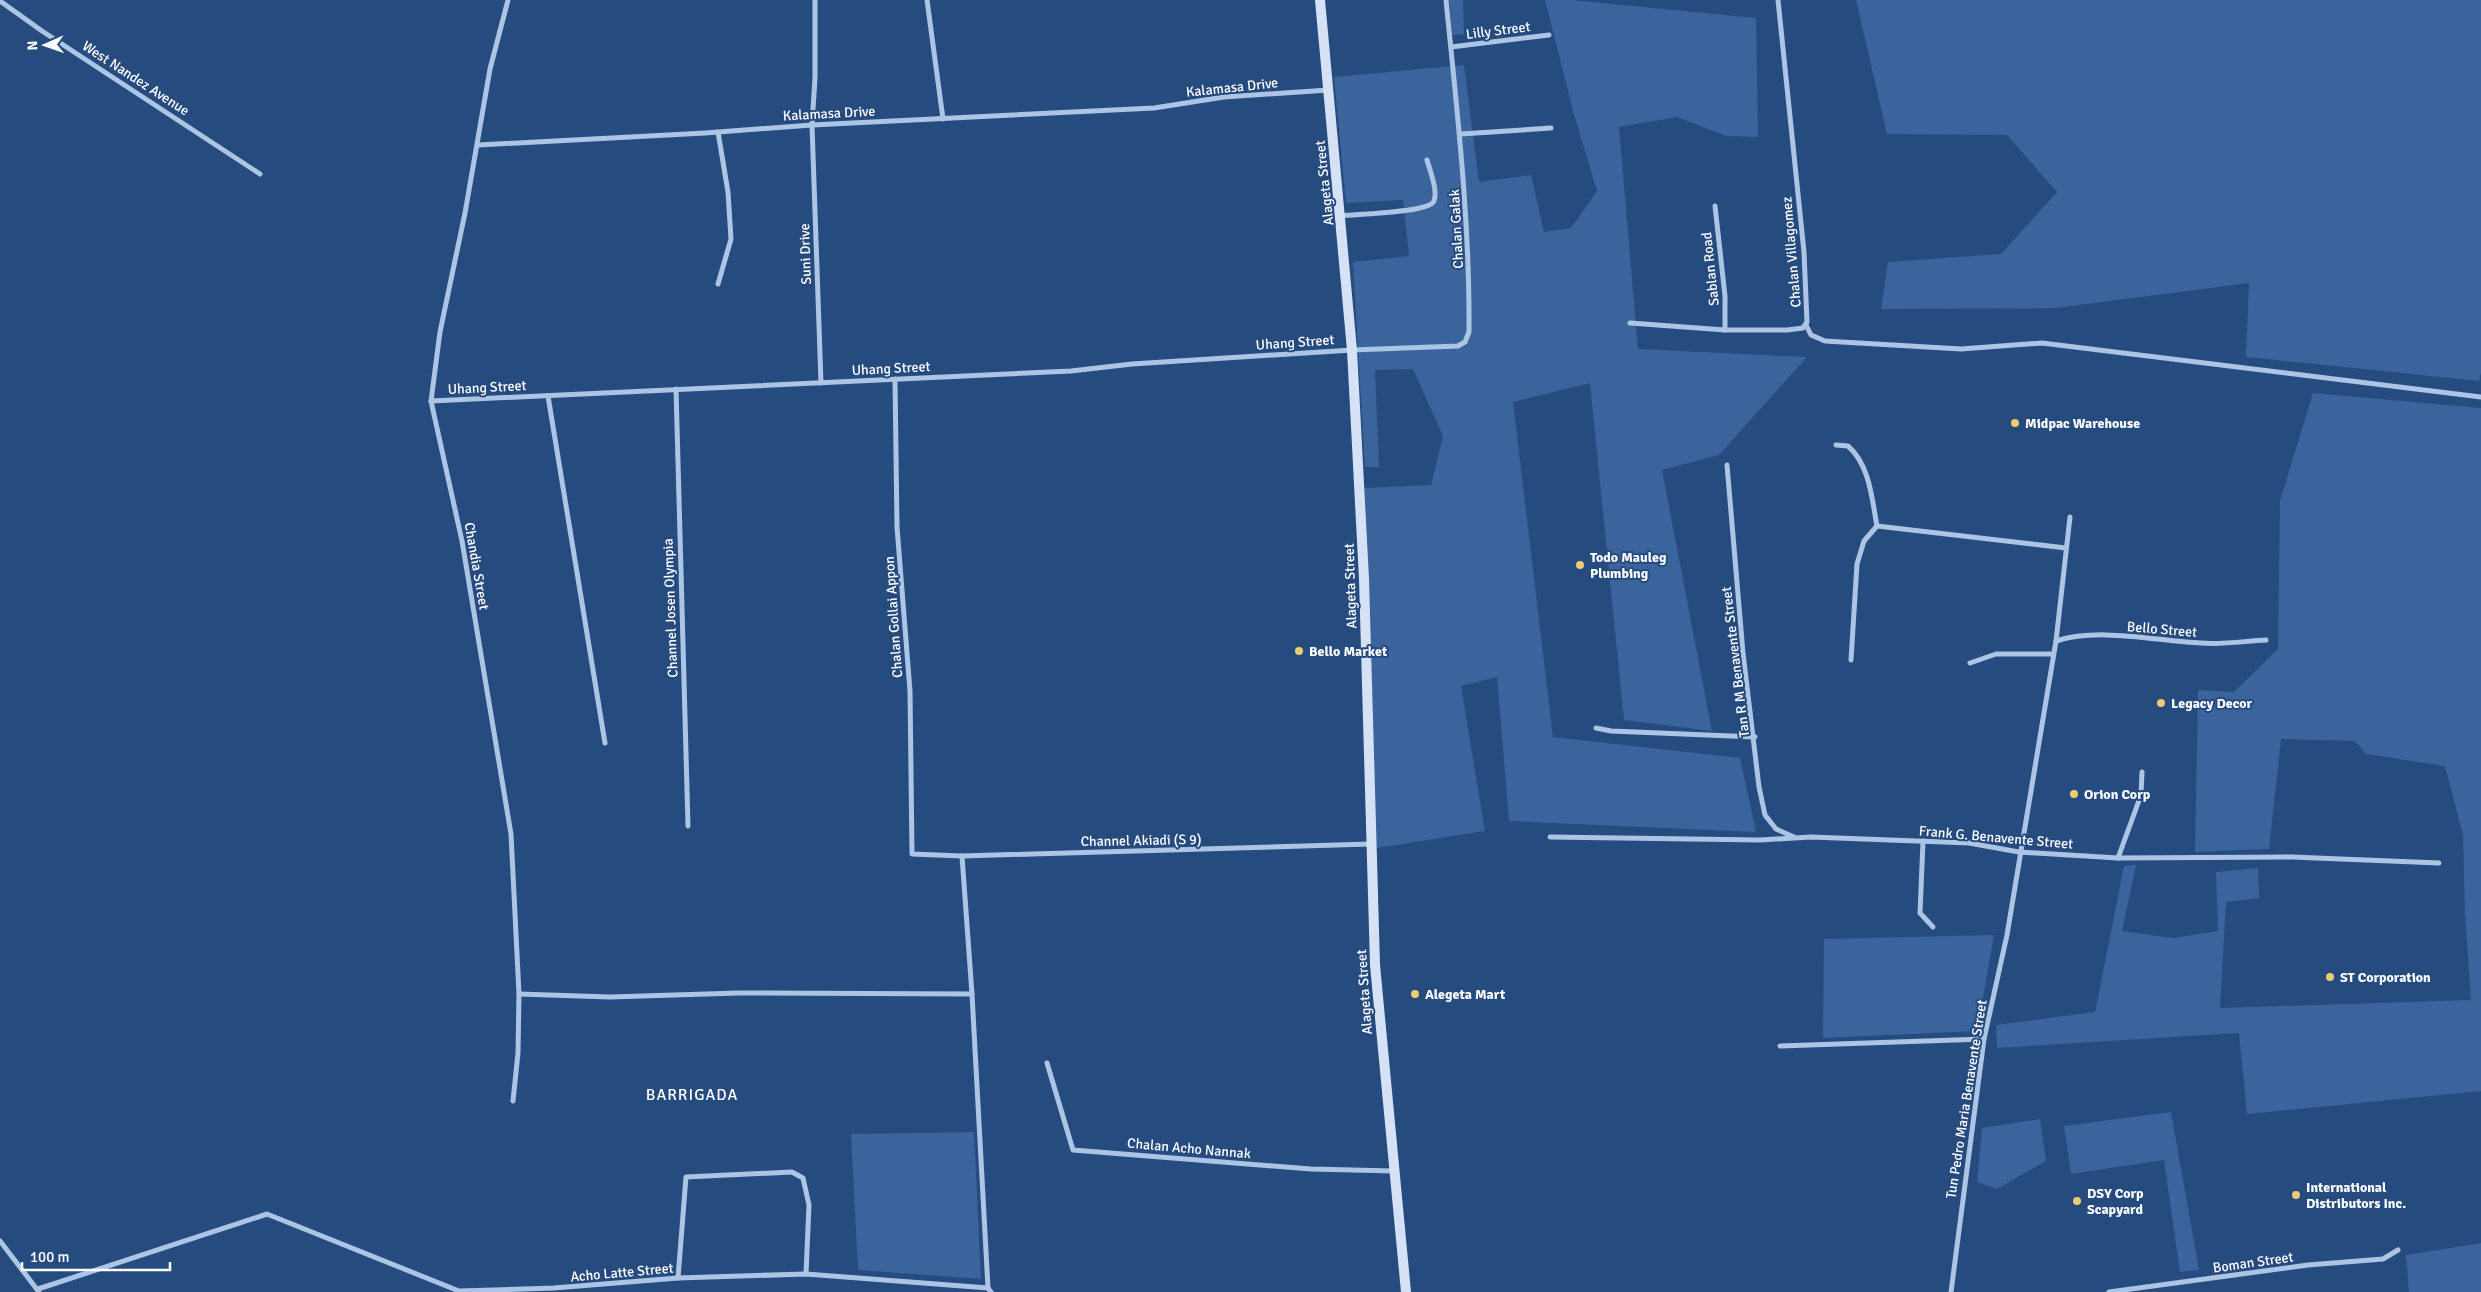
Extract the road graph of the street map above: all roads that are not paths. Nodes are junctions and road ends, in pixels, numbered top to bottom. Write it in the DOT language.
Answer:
graph roads {
  1 [pos="508,0"];
  2 [pos="815,0"];
  3 [pos="927,0"];
  4 [pos="1320,0"];
  5 [pos="1446,0"];
  6 [pos="1778,0"];
  7 [pos="0,1"];
  8 [pos="1549,34"];
  9 [pos="1451,47"];
  10 [pos="1328,90"];
  11 [pos="943,119"];
  12 [pos="812,124"];
  13 [pos="1550,128"];
  14 [pos="718,132"];
  15 [pos="1461,134"];
  16 [pos="478,145"];
  17 [pos="1427,160"];
  18 [pos="260,174"];
  19 [pos="1715,206"];
  20 [pos="1341,216"];
  21 [pos="718,284"];
  22 [pos="1630,323"];
  23 [pos="1806,325"];
  24 [pos="1725,330"];
  25 [pos="1352,350"];
  26 [pos="895,379"];
  27 [pos="821,383"];
  28 [pos="676,390"];
  29 [pos="548,396"];
  30 [pos="2481,397"];
  31 [pos="431,401"];
  32 [pos="1836,445"];
  33 [pos="1726,465"];
  34 [pos="2070,517"];
  35 [pos="1877,526"];
  36 [pos="2066,548"];
  37 [pos="2266,640"];
  38 [pos="2056,641"];
  39 [pos="2053,654"];
  40 [pos="1851,660"];
  41 [pos="1970,664"];
  42 [pos="1596,728"];
  43 [pos="1755,737"];
  44 [pos="605,743"];
  45 [pos="2142,772"];
  46 [pos="688,826"];
  47 [pos="1550,837"];
  48 [pos="1797,838"];
  49 [pos="1923,841"];
  50 [pos="1370,844"];
  51 [pos="2019,852"];
  52 [pos="912,854"];
  53 [pos="962,856"];
  54 [pos="2118,858"];
  55 [pos="2439,863"];
  56 [pos="1933,927"];
  57 [pos="519,994"];
  58 [pos="972,994"];
  59 [pos="1984,1039"];
  60 [pos="1780,1046"];
  61 [pos="1047,1063"];
  62 [pos="513,1101"];
  63 [pos="1394,1171"];
  64 [pos="0,1241"];
  65 [pos="2398,1250"];
  66 [pos="806,1274"];
  67 [pos="678,1278"];
  68 [pos="554,1290"];
  69 [pos="990,1290"];
  70 [pos="39,1291"];
  71 [pos="1406,1292"];
  72 [pos="1951,1292"];
  73 [pos="2109,1292"];
  1 -- 16 [label="street"];
  2 -- 12 [label="street, Suni Drive"];
  3 -- 11 [label="street"];
  4 -- 10 [label="main road, Alageta Street"];
  5 -- 9 [label="street, Chalan Galak"];
  6 -- 23 [label="street, Chalan Villagomez"];
  7 -- 18 [label="street, West Nandez Avenue"];
  8 -- 9 [label="street, Lilly Street"];
  9 -- 15 [label="street, Chalan Galak"];
  10 -- 11 [label="street, Kalamasa Drive"];
  10 -- 20 [label="main road, Alageta Street"];
  11 -- 12 [label="street, Kalamasa Drive"];
  12 -- 14 [label="street, Kalamasa Drive"];
  12 -- 27 [label="street, Suni Drive"];
  13 -- 15 [label="street"];
  14 -- 16 [label="street, Kalamasa Drive"];
  14 -- 21 [label="street"];
  15 -- 25 [label="street, Chalan Galak"];
  16 -- 31 [label="street, Chandia Street"];
  17 -- 20 [label="street"];
  19 -- 24 [label="street, Sablan Road"];
  20 -- 25 [label="main road, Alageta Street"];
  22 -- 24 [label="street, Chalan Villagomez"];
  23 -- 24 [label="street, Chalan Villagomez"];
  23 -- 30 [label="street"];
  25 -- 26 [label="street, Uhang Street"];
  25 -- 50 [label="main road, Alageta Street"];
  26 -- 27 [label="street, Uhang Street"];
  26 -- 52 [label="street, Chalan Gollai Appon"];
  27 -- 28 [label="street, Uhang Street"];
  28 -- 29 [label="street, Uhang Street"];
  28 -- 46 [label="street, Channel Josen Olympia"];
  29 -- 31 [label="street, Uhang Street"];
  29 -- 44 [label="street"];
  31 -- 57 [label="street, Chandia Street"];
  32 -- 35 [label="street"];
  33 -- 43 [label="street, Tan R M Benavente Street"];
  34 -- 36 [label="street, Tun Pedro Maria Benavente Street"];
  35 -- 36 [label="street"];
  35 -- 40 [label="street"];
  36 -- 38 [label="street, Tun Pedro Maria Benavente Street"];
  37 -- 38 [label="street, Bello Street"];
  38 -- 39 [label="street, Tun Pedro Maria Benavente Street"];
  39 -- 41 [label="street"];
  39 -- 51 [label="street, Tun Pedro Maria Benavente Street"];
  42 -- 43 [label="street"];
  43 -- 48 [label="street, Tan R M Benavente Street"];
  45 -- 54 [label="street"];
  47 -- 48 [label="street, Frank G. Benavente Street"];
  48 -- 49 [label="street, Frank G. Benavente Street"];
  49 -- 51 [label="street, Frank G. Benavente Street"];
  49 -- 56 [label="street"];
  50 -- 53 [label="street, Channel Akiadi (S 9)"];
  50 -- 63 [label="main road, Alageta Street"];
  51 -- 54 [label="street, Frank G. Benavente Street"];
  51 -- 59 [label="street, Tun Pedro Maria Benavente Street"];
  52 -- 53 [label="street, Channel Akiadi (S 9)"];
  53 -- 58 [label="street"];
  54 -- 55 [label="street, Frank G. Benavente Street"];
  57 -- 58 [label="street"];
  57 -- 62 [label="street, Chandia Street"];
  58 -- 69 [label="street"];
  59 -- 60 [label="street"];
  59 -- 72 [label="street, Tun Pedro Maria Benavente Street"];
  61 -- 63 [label="street, Chalan Acho Nannak"];
  63 -- 71 [label="main road, Alageta Street"];
  64 -- 70 [label="street"];
  65 -- 73 [label="street, Boman Street"];
  66 -- 67 [label="street, Acho Latte Street"];
  66 -- 67 [label="street"];
  66 -- 69 [label="street, Acho Latte Street"];
  67 -- 68 [label="street, Acho Latte Street"];
  68 -- 70 [label="street, Acho Latte Street"];
}
